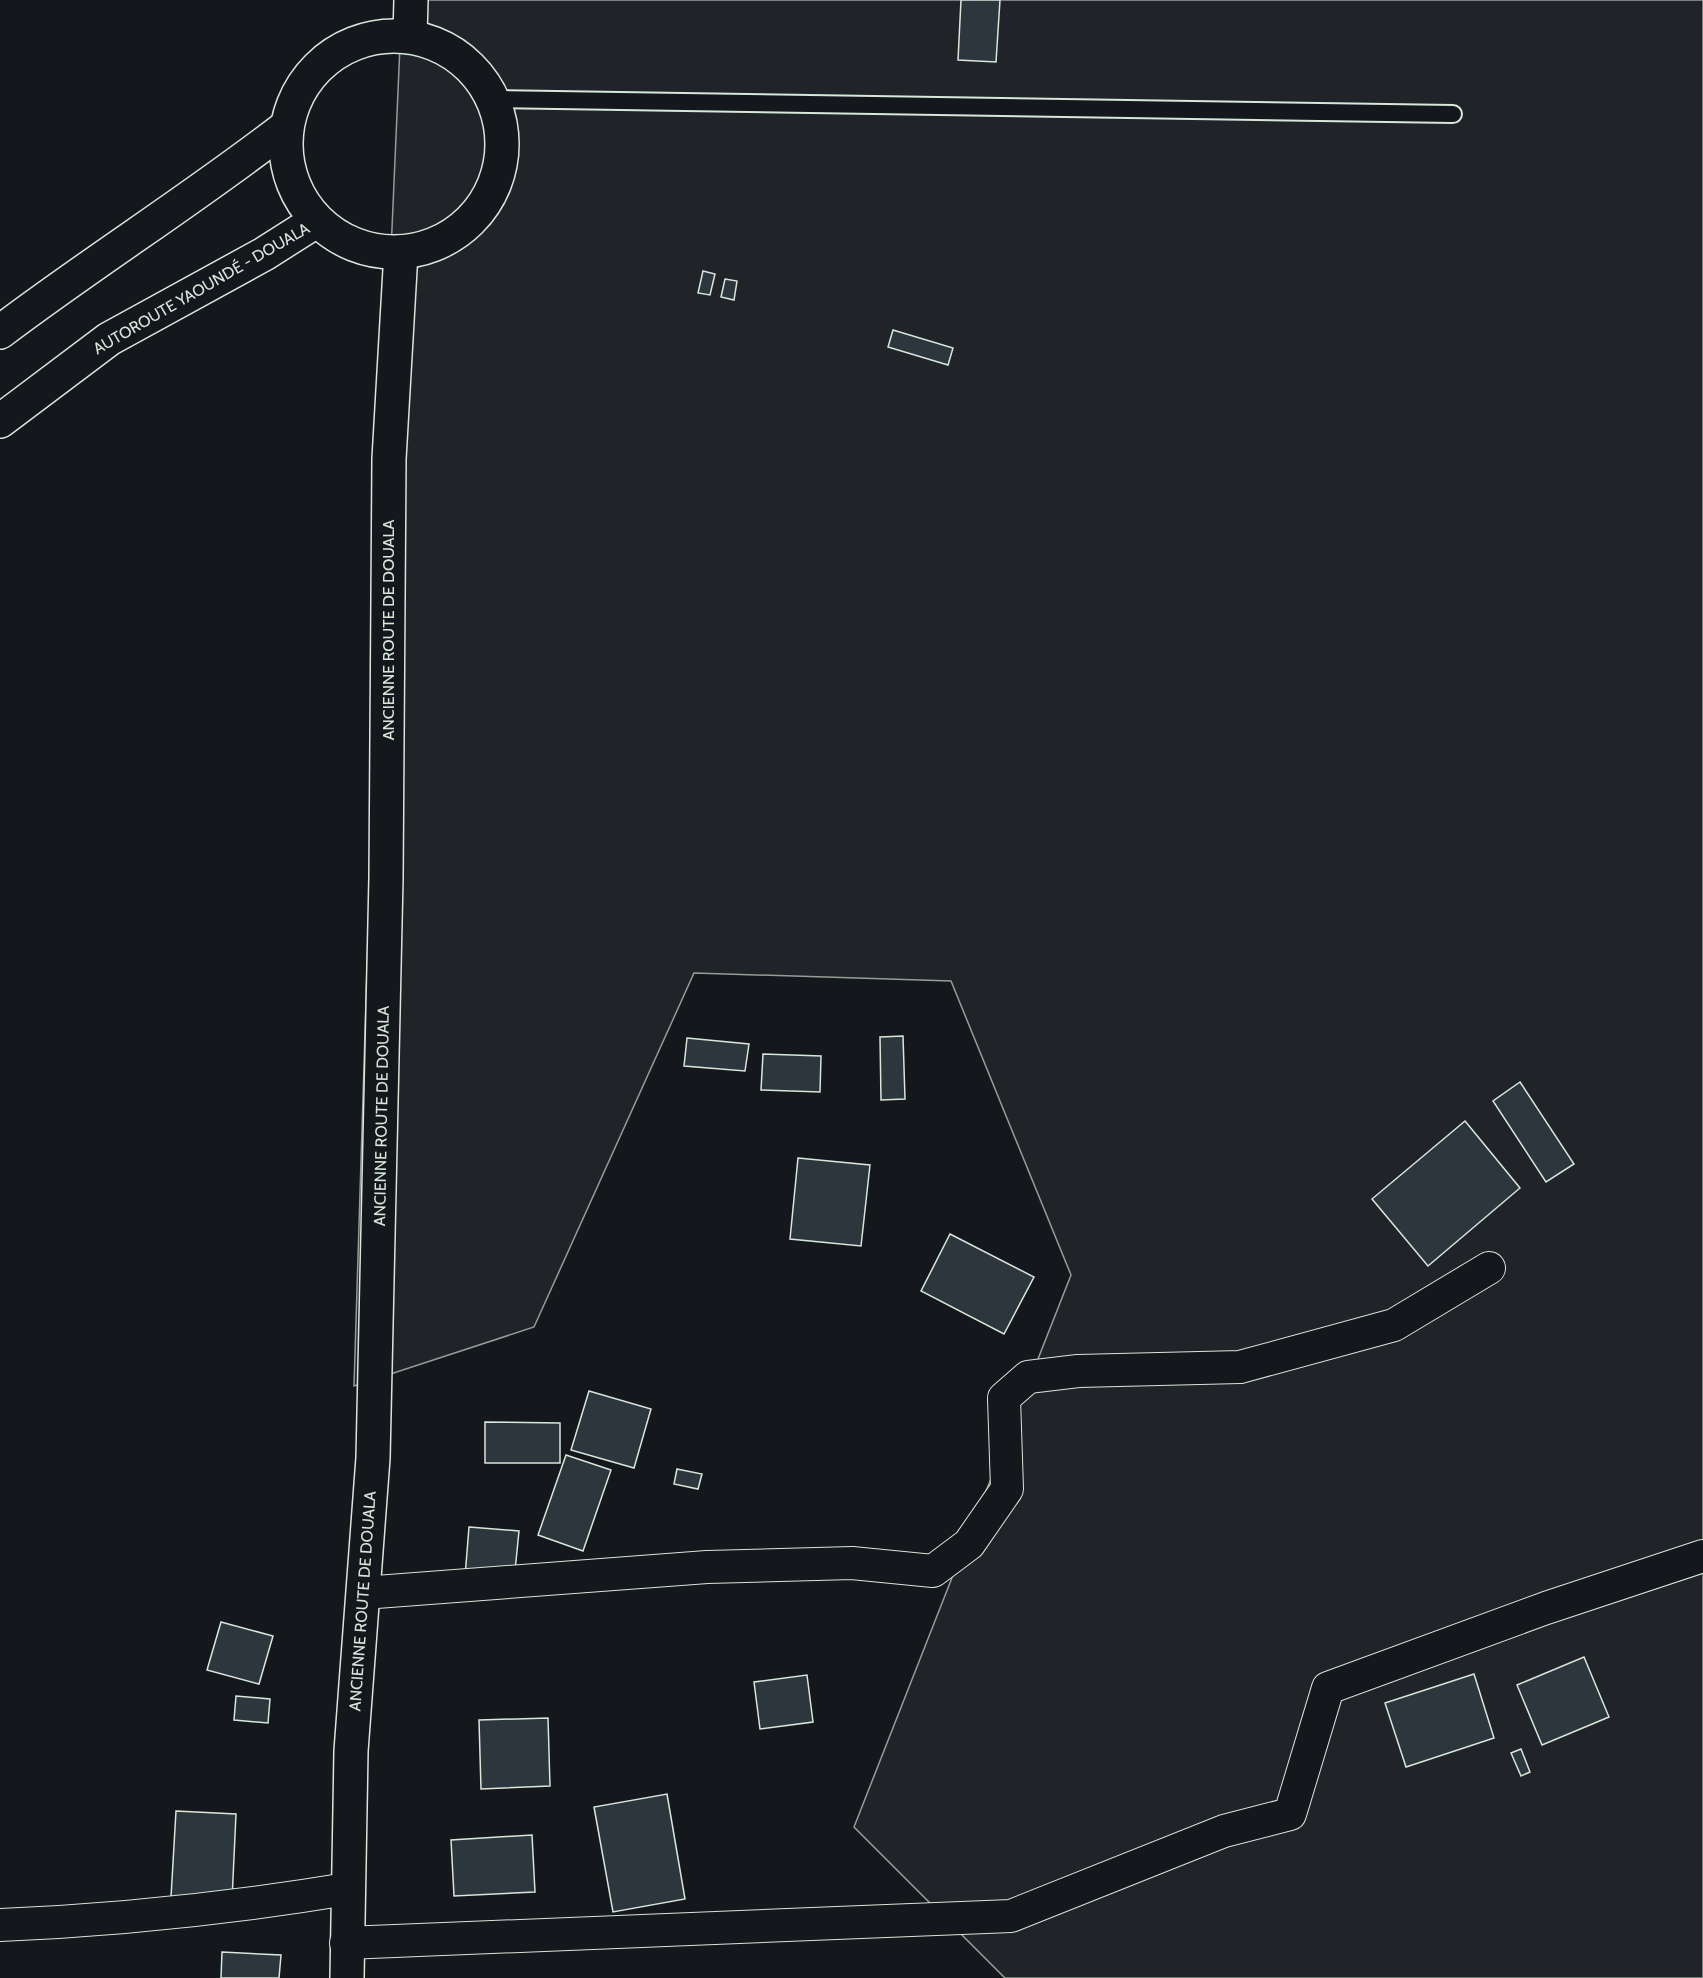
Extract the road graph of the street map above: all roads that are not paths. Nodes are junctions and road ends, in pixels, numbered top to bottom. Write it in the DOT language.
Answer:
graph roads {
  1 [pos="411,0"];
  2 [pos="410,35"];
  3 [pos="495,99"];
  4 [pos="1454,114"];
  5 [pos="286,127"];
  6 [pos="316,221"];
  7 [pos="400,252"];
  8 [pos="0,332"];
  9 [pos="0,421"];
  10 [pos="1489,1268"];
  11 [pos="1703,1556"];
  12 [pos="363,1593"];
  13 [pos="347,1889"];
  14 [pos="0,1925"];
  15 [pos="346,1943"];
  16 [pos="347,1978"];
  1 -- 2 [label="highway"];
  2 -- 3 [label="highway"];
  2 -- 5 [label="highway"];
  3 -- 4 [label="lane"];
  3 -- 7 [label="highway"];
  5 -- 6 [label="highway"];
  5 -- 8 [label="highway"];
  6 -- 7 [label="highway"];
  6 -- 9 [label="highway, AUTOROUTE YAOUNDÉ - DOUALA"];
  7 -- 12 [label="highway, ANCIENNE ROUTE DE DOUALA"];
  10 -- 12 [label="street"];
  11 -- 15 [label="street"];
  12 -- 13 [label="highway, ANCIENNE ROUTE DE DOUALA"];
  13 -- 14 [label="street"];
  13 -- 15 [label="highway, ANCIENNE ROUTE DE DOUALA"];
  15 -- 16 [label="highway, ANCIENNE ROUTE DE DOUALA"];
}
